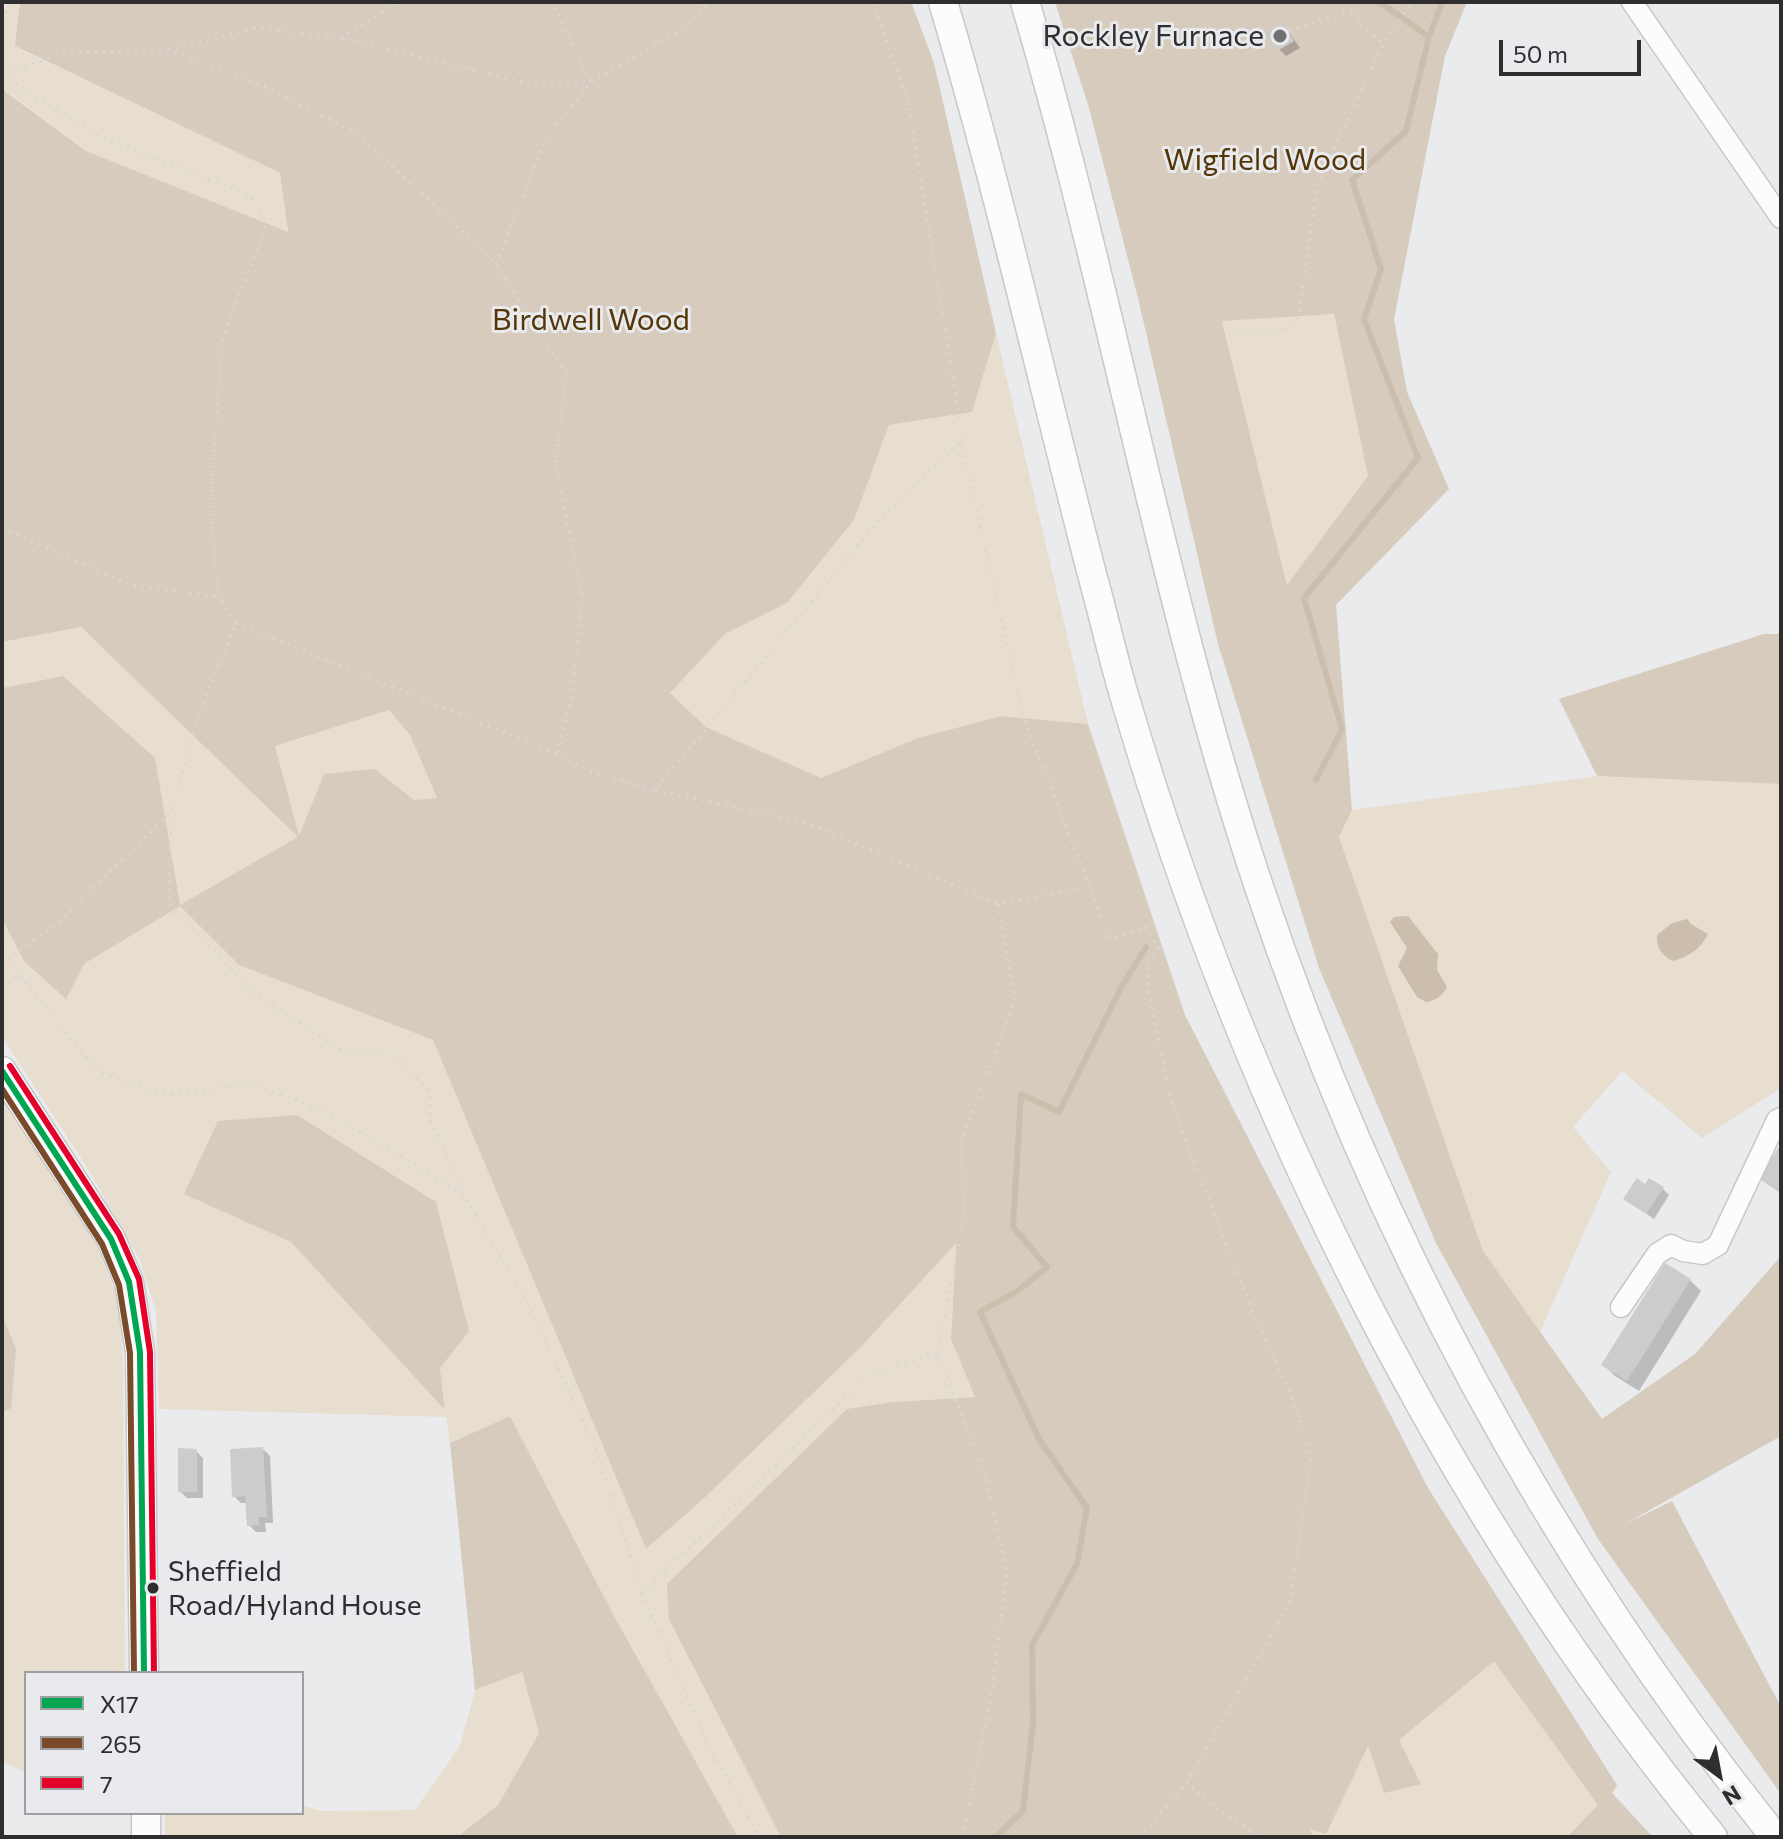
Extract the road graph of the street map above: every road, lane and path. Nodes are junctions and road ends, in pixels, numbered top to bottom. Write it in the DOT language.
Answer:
graph roads {
  1 [pos="11,2"];
  2 [pos="398,2"];
  3 [pos="552,2"];
  4 [pos="710,2"];
  5 [pos="873,2"];
  6 [pos="943,2"];
  7 [pos="1025,2"];
  8 [pos="1359,2"];
  9 [pos="1412,2"];
  10 [pos="1632,2"];
  11 [pos="1357,9"];
  12 [pos="2,20"];
  13 [pos="1289,31"];
  14 [pos="341,38"];
  15 [pos="1383,44"];
  16 [pos="168,50"];
  17 [pos="2,74"];
  18 [pos="591,82"];
  19 [pos="1781,218"];
  20 [pos="496,264"];
  21 [pos="1229,335"];
  22 [pos="961,441"];
  23 [pos="2,528"];
  24 [pos="219,597"];
  25 [pos="236,623"];
  26 [pos="557,754"];
  27 [pos="655,790"];
  28 [pos="171,812"];
  29 [pos="1088,887"];
  30 [pos="998,904"];
  31 [pos="2,944"];
  32 [pos="9,957"];
  33 [pos="20,976"];
  34 [pos="2,987"];
  35 [pos="2,1071"];
  36 [pos="1781,1118"];
  37 [pos="462,1192"];
  38 [pos="1621,1307"];
  39 [pos="938,1353"];
  40 [pos="642,1593"];
  41 [pos="144,1671"];
  42 [pos="1187,1782"];
  43 [pos="146,1815"];
  44 [pos="146,1837"];
  45 [pos="759,1837"];
  46 [pos="963,1837"];
  47 [pos="1139,1837"];
  48 [pos="1261,1837"];
  49 [pos="1713,1837"];
  50 [pos="1775,1837"];
  1 -- 12 [label="path"];
  2 -- 14 [label="path"];
  3 -- 18 [label="path"];
  4 -- 18 [label="path"];
  5 -- 22 [label="path"];
  6 -- 49 [label="highway"];
  7 -- 50 [label="highway"];
  8 -- 11 [label="path"];
  9 -- 15 [label="path"];
  10 -- 19 [label="street"];
  11 -- 13 [label="path"];
  11 -- 15 [label="path"];
  14 -- 16 [label="path"];
  14 -- 18 [label="path"];
  15 -- 21 [label="path"];
  16 -- 17 [label="path"];
  16 -- 20 [label="path"];
  17 -- 24 [label="path"];
  18 -- 20 [label="path"];
  20 -- 26 [label="path"];
  22 -- 27 [label="path"];
  22 -- 29 [label="path"];
  23 -- 24 [label="path"];
  24 -- 25 [label="path"];
  25 -- 26 [label="path"];
  25 -- 28 [label="path"];
  26 -- 27 [label="path"];
  27 -- 30 [label="path"];
  28 -- 32 [label="path"];
  28 -- 37 [label="path"];
  29 -- 30 [label="path"];
  29 -- 42 [label="path"];
  30 -- 39 [label="path"];
  31 -- 32 [label="path"];
  32 -- 33 [label="path"];
  33 -- 34 [label="path"];
  33 -- 37 [label="path"];
  35 -- 41 [label="highway"];
  36 -- 38 [label="street"];
  37 -- 40 [label="path"];
  39 -- 40 [label="path"];
  39 -- 46 [label="path"];
  40 -- 45 [label="path"];
  42 -- 47 [label="path"];
  42 -- 48 [label="path"];
  43 -- 44 [label="highway"];
}
